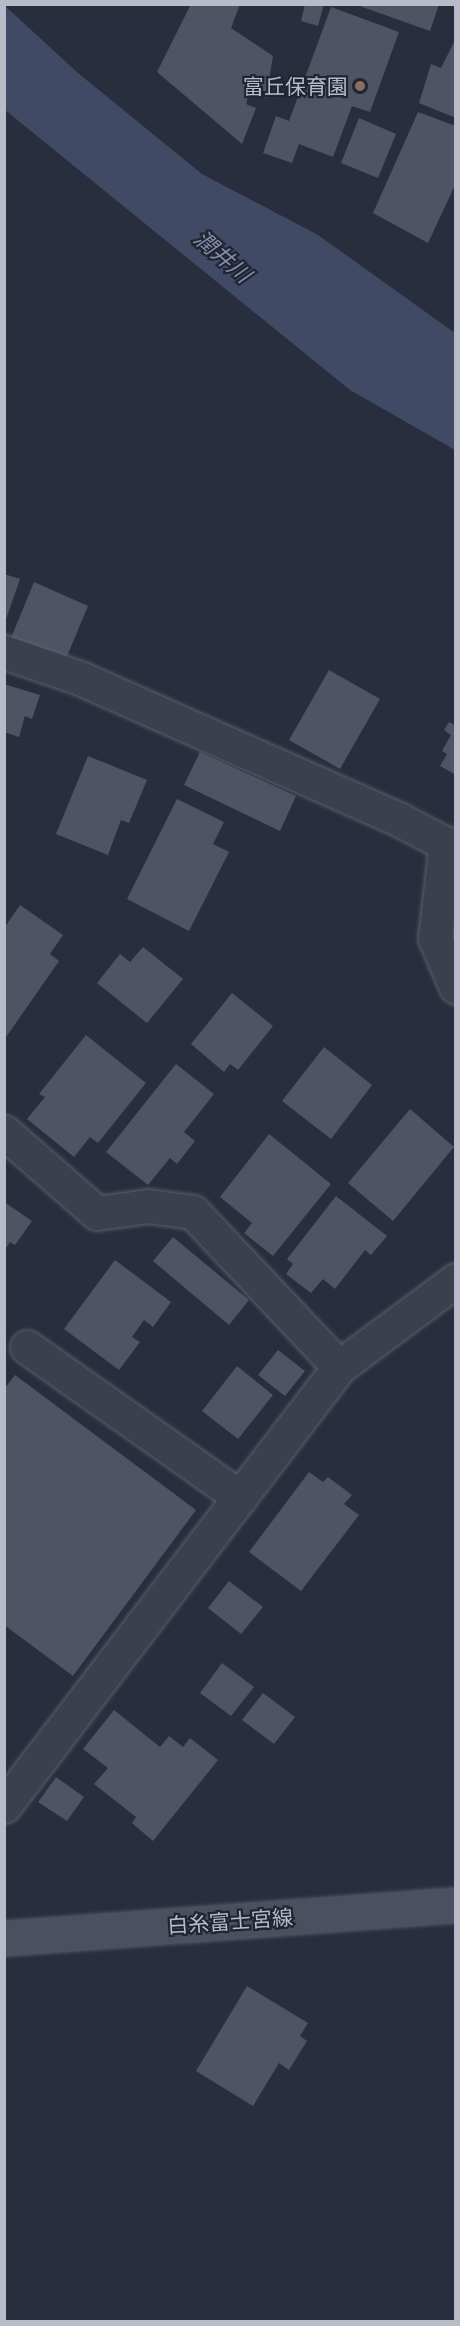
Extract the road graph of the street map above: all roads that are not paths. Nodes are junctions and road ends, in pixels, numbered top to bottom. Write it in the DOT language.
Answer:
graph roads {
  1 [pos="4,652"];
  2 [pos="451,845"];
  3 [pos="456,987"];
  4 [pos="4,1132"];
  5 [pos="456,1280"];
  6 [pos="27,1347"];
  7 [pos="339,1367"];
  8 [pos="240,1497"];
  9 [pos="5,1802"];
  10 [pos="456,1905"];
  11 [pos="4,1938"];
  1 -- 2 [label="street"];
  2 -- 3 [label="street"];
  4 -- 7 [label="street"];
  5 -- 7 [label="street"];
  6 -- 8 [label="street"];
  7 -- 8 [label="street"];
  8 -- 9 [label="street"];
  10 -- 11 [label="main road, 白糸富士宮線"];
}
